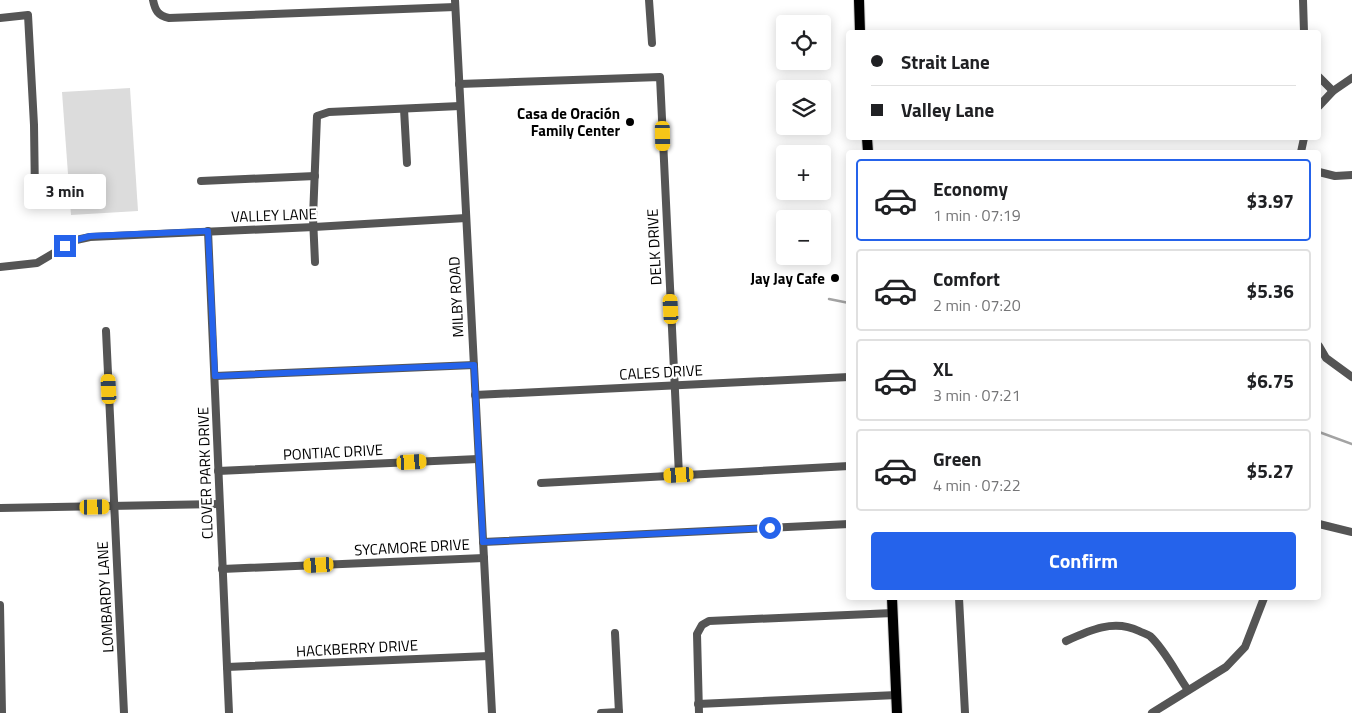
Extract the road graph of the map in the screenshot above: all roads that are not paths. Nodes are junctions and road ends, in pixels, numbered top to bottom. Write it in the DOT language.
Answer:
graph roads {
  1 [pos="153,0"];
  2 [pos="649,0"];
  3 [pos="859,0"];
  4 [pos="1303,0"];
  5 [pos="455,4"];
  6 [pos="0,18"];
  7 [pos="860,30"];
  8 [pos="1304,30"];
  9 [pos="652,43"];
  10 [pos="1352,78"];
  11 [pos="1321,79"];
  12 [pos="459,84"];
  13 [pos="1333,91"];
  14 [pos="1321,104"];
  15 [pos="460,106"];
  16 [pos="404,109"];
  17 [pos="407,164"];
  18 [pos="1321,172"];
  19 [pos="1352,175"];
  20 [pos="315,176"];
  21 [pos="201,181"];
  22 [pos="35,196"];
  23 [pos="466,218"];
  24 [pos="314,227"];
  25 [pos="208,231"];
  26 [pos="315,262"];
  27 [pos="0,266"];
  28 [pos="106,331"];
  29 [pos="1321,349"];
  30 [pos="474,365"];
  31 [pos="215,376"];
  32 [pos="846,377"];
  33 [pos="1352,377"];
  34 [pos="674,386"];
  35 [pos="475,395"];
  36 [pos="478,459"];
  37 [pos="846,466"];
  38 [pos="218,471"];
  39 [pos="679,475"];
  40 [pos="540,483"];
  41 [pos="219,504"];
  42 [pos="114,507"];
  43 [pos="0,508"];
  44 [pos="846,524"];
  45 [pos="1321,524"];
  46 [pos="1352,532"];
  47 [pos="483,542"];
  48 [pos="484,558"];
  49 [pos="222,569"];
  50 [pos="892,600"];
  51 [pos="959,600"];
  52 [pos="1263,600"];
  53 [pos="0,605"];
  54 [pos="894,613"];
  55 [pos="615,633"];
  56 [pos="1066,641"];
  57 [pos="489,656"];
  58 [pos="227,668"];
  59 [pos="1188,690"];
  60 [pos="897,695"];
  61 [pos="698,704"];
  62 [pos="2,713"];
  63 [pos="124,713"];
  64 [pos="229,713"];
  65 [pos="492,713"];
  66 [pos="601,713"];
  67 [pos="619,713"];
  68 [pos="699,713"];
  69 [pos="898,713"];
  70 [pos="965,713"];
  71 [pos="1152,713"];
  1 -- 5 [label="street"];
  2 -- 9 [label="street"];
  3 -- 7 [label="main road"];
  4 -- 8 [label="street"];
  5 -- 12 [label="street, MILBY ROAD"];
  6 -- 22 [label="street"];
  10 -- 13 [label="street"];
  11 -- 13 [label="street"];
  12 -- 15 [label="street, MILBY ROAD"];
  12 -- 34 [label="street, DELK DRIVE"];
  13 -- 14 [label="street"];
  15 -- 16 [label="street"];
  15 -- 23 [label="street, MILBY ROAD"];
  16 -- 17 [label="street"];
  16 -- 20 [label="street"];
  18 -- 19 [label="street"];
  20 -- 21 [label="street"];
  20 -- 24 [label="street"];
  23 -- 24 [label="street, VALLEY LANE"];
  23 -- 30 [label="street, MILBY ROAD"];
  24 -- 25 [label="street, VALLEY LANE"];
  24 -- 26 [label="street"];
  25 -- 27 [label="street, VALLEY LANE"];
  25 -- 31 [label="street, CLOVER PARK DRIVE"];
  28 -- 42 [label="street, LOMBARDY LANE"];
  29 -- 33 [label="street"];
  30 -- 31 [label="street"];
  30 -- 35 [label="street, MILBY ROAD"];
  31 -- 38 [label="street, CLOVER PARK DRIVE"];
  32 -- 34 [label="street, CALES DRIVE"];
  34 -- 35 [label="street, CALES DRIVE"];
  34 -- 39 [label="street, DELK DRIVE"];
  35 -- 36 [label="street, MILBY ROAD"];
  36 -- 38 [label="street, PONTIAC DRIVE"];
  36 -- 47 [label="street, MILBY ROAD"];
  37 -- 39 [label="street"];
  38 -- 41 [label="street, CLOVER PARK DRIVE"];
  39 -- 40 [label="street"];
  41 -- 42 [label="street"];
  41 -- 49 [label="street, CLOVER PARK DRIVE"];
  42 -- 43 [label="street"];
  42 -- 63 [label="street, LOMBARDY LANE"];
  44 -- 47 [label="street"];
  45 -- 46 [label="street"];
  47 -- 48 [label="street, MILBY ROAD"];
  48 -- 49 [label="street, SYCAMORE DRIVE"];
  48 -- 57 [label="street, MILBY ROAD"];
  49 -- 58 [label="street, CLOVER PARK DRIVE"];
  50 -- 54 [label="main road"];
  51 -- 70 [label="street"];
  52 -- 59 [label="street"];
  53 -- 62 [label="street"];
  54 -- 60 [label="main road"];
  54 -- 61 [label="street"];
  55 -- 67 [label="street"];
  56 -- 59 [label="street"];
  57 -- 58 [label="street, HACKBERRY DRIVE"];
  57 -- 65 [label="street, MILBY ROAD"];
  58 -- 64 [label="street, CLOVER PARK DRIVE"];
  59 -- 71 [label="street"];
  60 -- 61 [label="street"];
  60 -- 69 [label="main road"];
  61 -- 68 [label="street"];
  66 -- 67 [label="street"];
}
